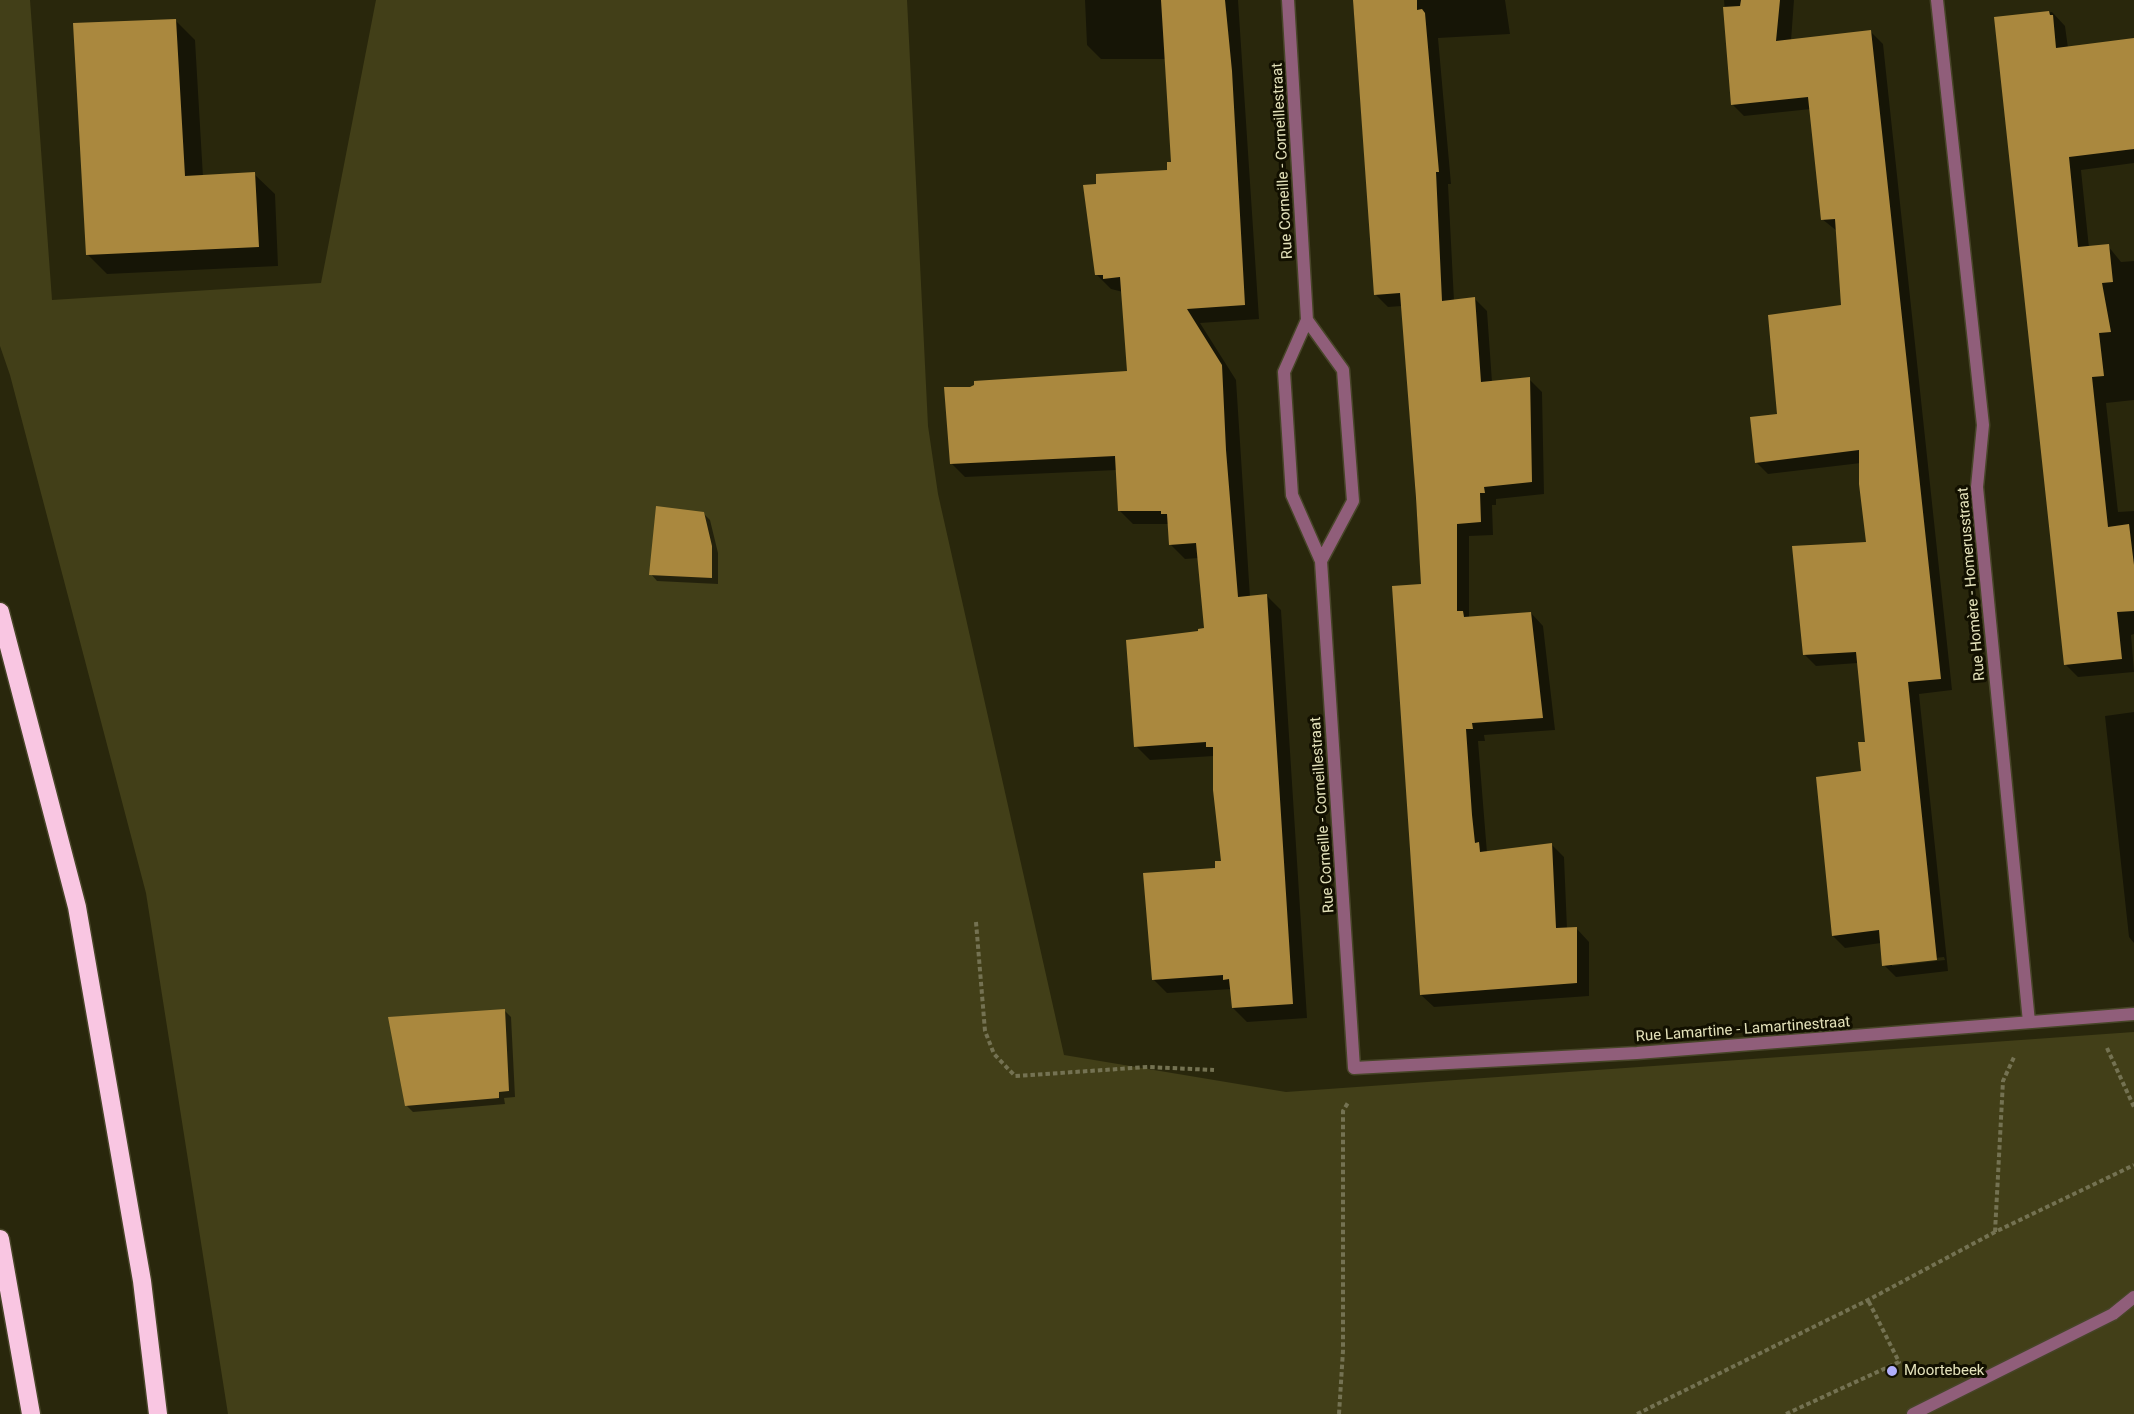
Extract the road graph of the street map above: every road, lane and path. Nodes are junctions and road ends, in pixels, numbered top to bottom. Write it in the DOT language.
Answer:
graph roads {
  1 [pos="1288,0"];
  2 [pos="1937,0"];
  3 [pos="1307,320"];
  4 [pos="1321,561"];
  5 [pos="0,612"];
  6 [pos="976,922"];
  7 [pos="2134,1014"];
  8 [pos="2094,1017"];
  9 [pos="2029,1022"];
  10 [pos="1371,1067"];
  11 [pos="1354,1068"];
  12 [pos="1214,1071"];
  13 [pos="2134,1107"];
  14 [pos="2134,1165"];
  15 [pos="1995,1232"];
  16 [pos="0,1239"];
  17 [pos="2134,1298"];
  18 [pos="1868,1299"];
  19 [pos="2134,1312"];
  20 [pos="2113,1314"];
  21 [pos="31,1414"];
  22 [pos="158,1414"];
  23 [pos="1339,1414"];
  24 [pos="1637,1414"];
  25 [pos="1786,1414"];
  26 [pos="1913,1414"];
  1 -- 3 [label="street, Rue Corneille - Corneillestraat"];
  2 -- 9 [label="street, Rue Homère - Homerusstraat"];
  3 -- 4 [label="street, Rue Corneille - Corneillestraat"];
  3 -- 4 [label="street"];
  4 -- 11 [label="street, Rue Corneille - Corneillestraat"];
  5 -- 22 [label="highway"];
  6 -- 12 [label="path"];
  7 -- 8 [label="street, Rue Lamartine - Lamartinestraat"];
  8 -- 9 [label="street, Rue Lamartine - Lamartinestraat"];
  8 -- 13 [label="path"];
  9 -- 10 [label="street, Rue Lamartine - Lamartinestraat"];
  9 -- 15 [label="path"];
  10 -- 11 [label="street, Rue Lamartine - Lamartinestraat"];
  10 -- 23 [label="path"];
  14 -- 15 [label="path"];
  15 -- 18 [label="path"];
  16 -- 21 [label="highway"];
  17 -- 20 [label="street"];
  18 -- 24 [label="path"];
  18 -- 25 [label="path"];
  19 -- 20 [label="street"];
  20 -- 26 [label="street"];
}
